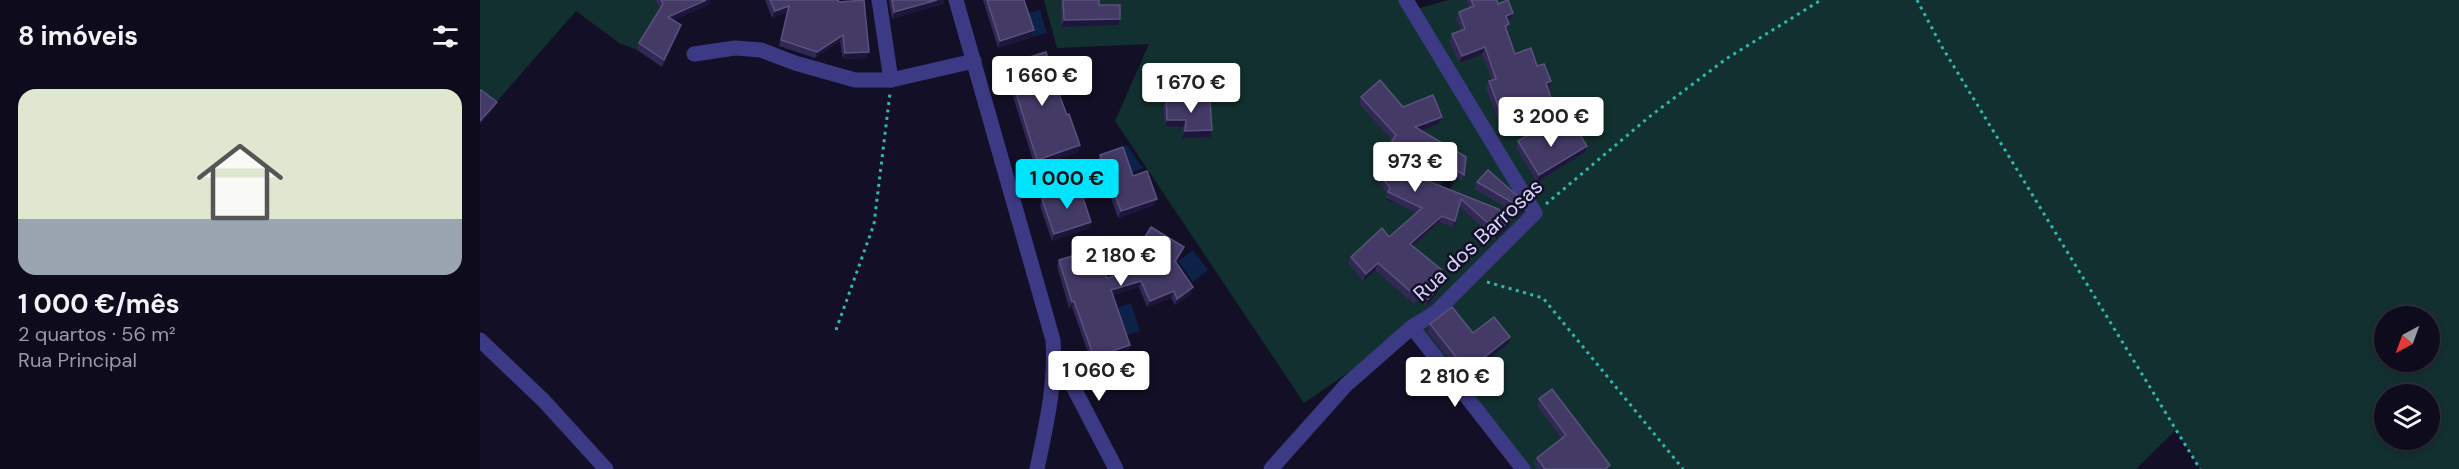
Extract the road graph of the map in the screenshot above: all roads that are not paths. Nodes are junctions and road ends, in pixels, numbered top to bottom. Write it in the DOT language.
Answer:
graph roads {
  1 [pos="879,0"];
  2 [pos="956,0"];
  3 [pos="1406,0"];
  4 [pos="694,54"];
  5 [pos="974,60"];
  6 [pos="891,80"];
  7 [pos="1412,327"];
  8 [pos="480,340"];
  9 [pos="1055,369"];
  10 [pos="606,469"];
  11 [pos="1037,469"];
  12 [pos="1116,469"];
  13 [pos="1271,469"];
  14 [pos="1523,469"];
  1 -- 6 [label="street"];
  2 -- 5 [label="street"];
  3 -- 7 [label="street, Rua dos Barrosas"];
  4 -- 6 [label="street"];
  5 -- 6 [label="street"];
  5 -- 9 [label="street"];
  7 -- 13 [label="street, Rua dos Barrosas"];
  7 -- 14 [label="street"];
  8 -- 10 [label="street"];
  9 -- 11 [label="street"];
  9 -- 12 [label="street"];
}
